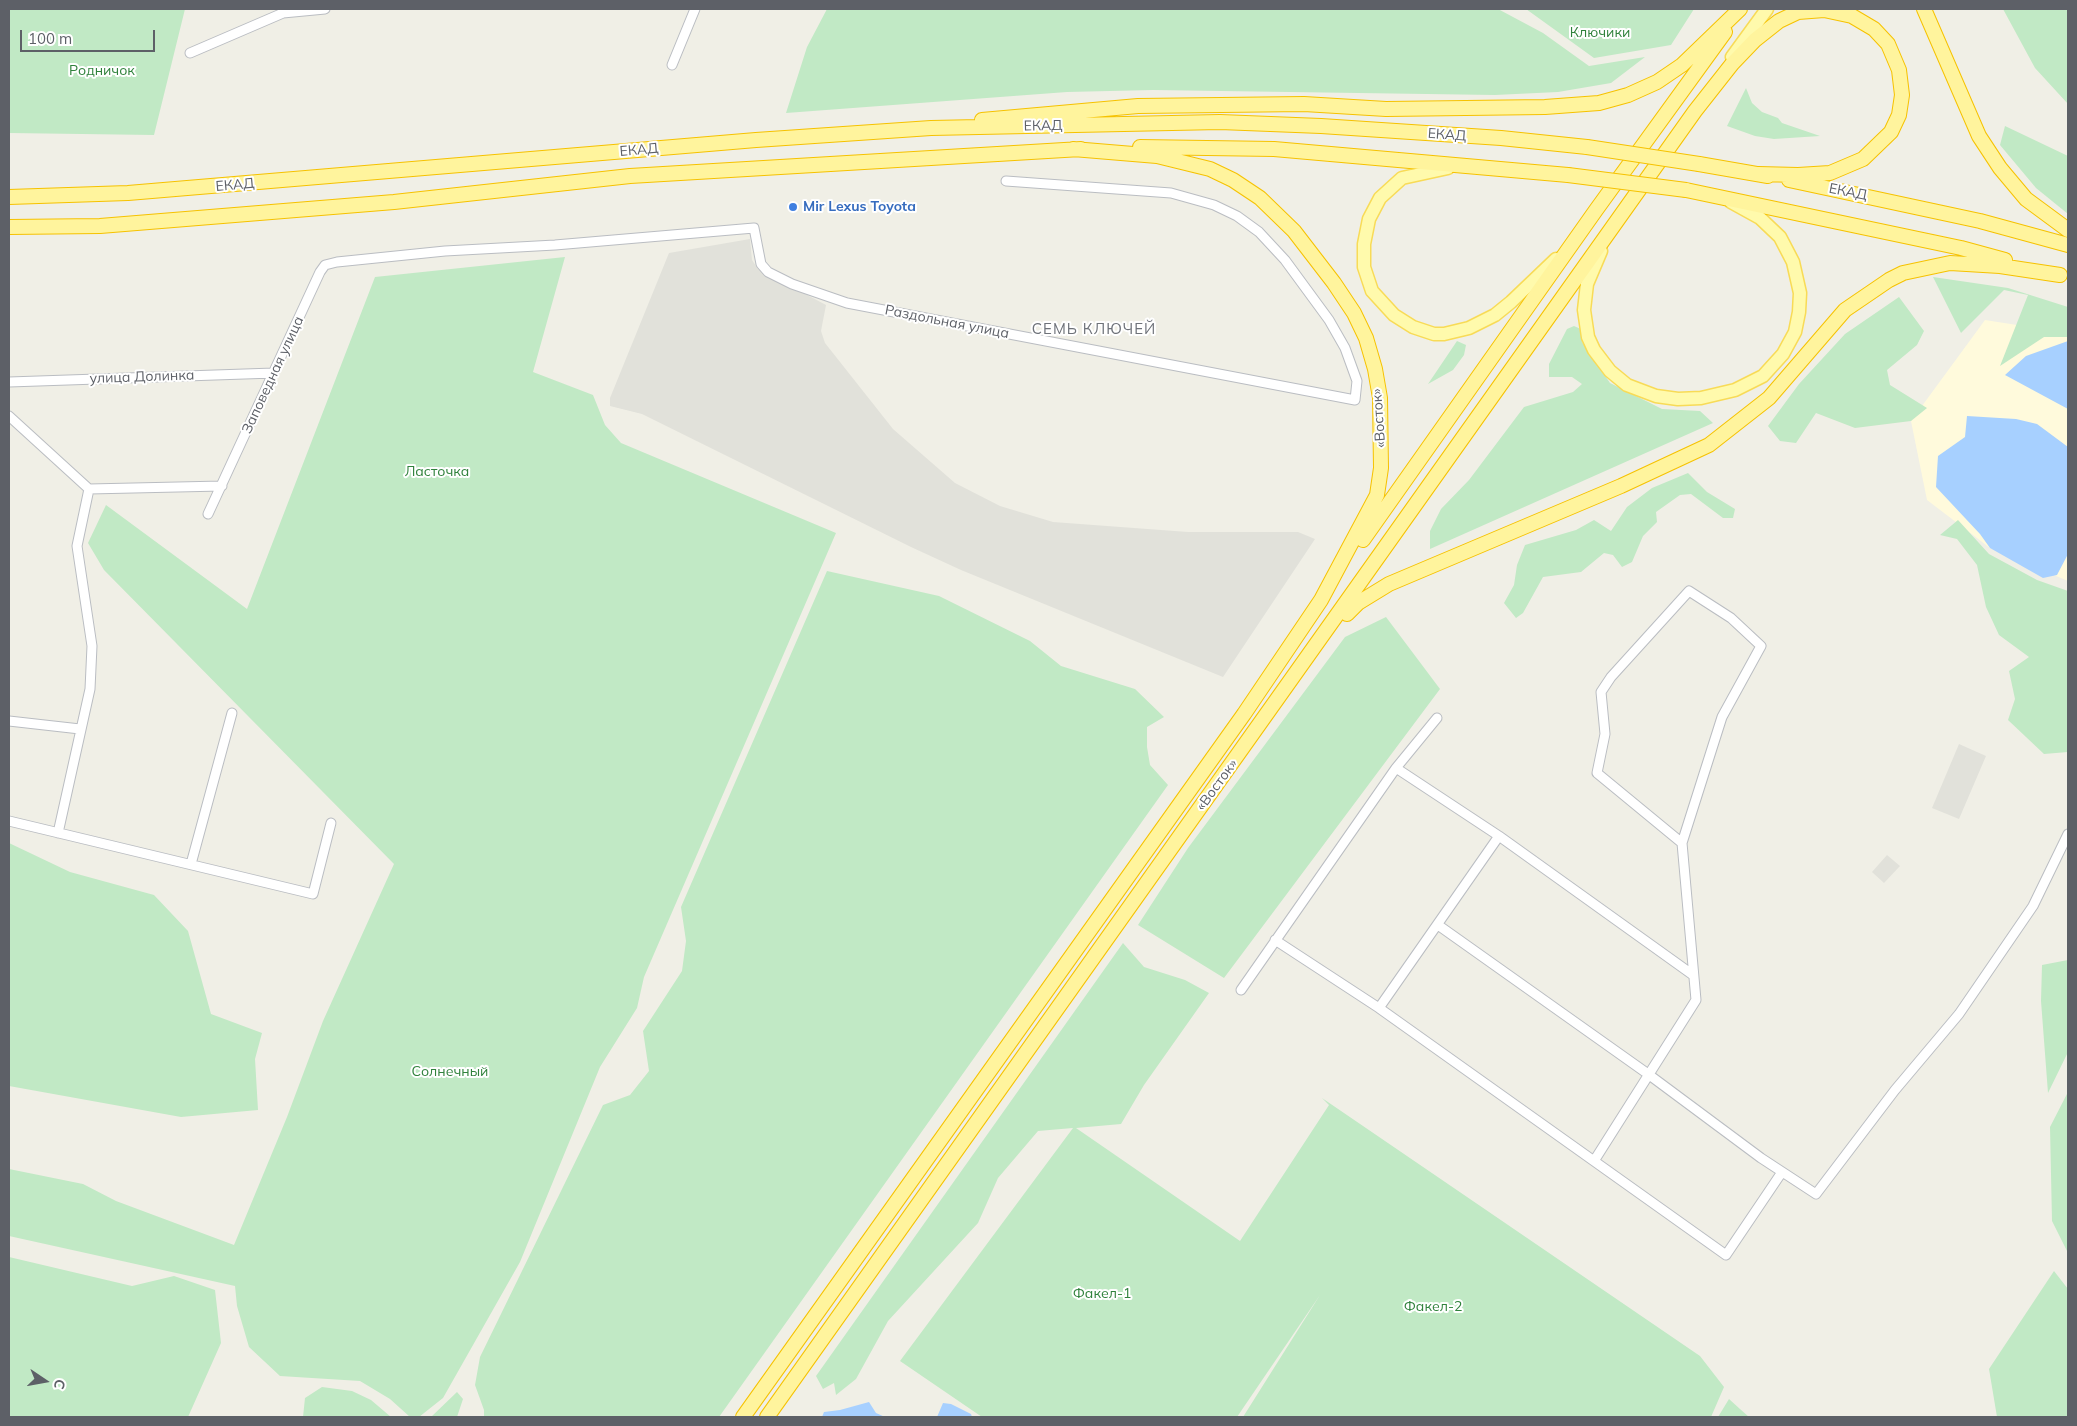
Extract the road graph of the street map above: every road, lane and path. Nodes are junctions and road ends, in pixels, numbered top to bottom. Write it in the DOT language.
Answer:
graph roads {
  1 [pos="325,9"];
  2 [pos="695,9"];
  3 [pos="1741,9"];
  4 [pos="1767,9"];
  5 [pos="1924,9"];
  6 [pos="190,53"];
  7 [pos="672,65"];
  8 [pos="1695,111"];
  9 [pos="932,128"];
  10 [pos="1073,150"];
  11 [pos="1469,166"];
  12 [pos="1758,174"];
  13 [pos="1006,181"];
  14 [pos="1705,193"];
  15 [pos="9,197"];
  16 [pos="1596,210"];
  17 [pos="1624,214"];
  18 [pos="9,227"];
  19 [pos="754,228"];
  20 [pos="2068,230"];
  21 [pos="2068,244"];
  22 [pos="2064,276"];
  23 [pos="274,373"];
  24 [pos="9,382"];
  25 [pos="9,416"];
  26 [pos="222,486"];
  27 [pos="89,489"];
  28 [pos="208,514"];
  29 [pos="1321,600"];
  30 [pos="1319,643"];
  31 [pos="232,713"];
  32 [pos="1437,718"];
  33 [pos="9,721"];
  34 [pos="80,729"];
  35 [pos="1396,768"];
  36 [pos="9,821"];
  37 [pos="331,823"];
  38 [pos="58,833"];
  39 [pos="2068,834"];
  40 [pos="1499,836"];
  41 [pos="1682,843"];
  42 [pos="191,864"];
  43 [pos="1438,925"];
  44 [pos="1275,940"];
  45 [pos="1692,976"];
  46 [pos="1241,990"];
  47 [pos="1379,1008"];
  48 [pos="1648,1074"];
  49 [pos="1594,1161"];
  50 [pos="1782,1172"];
  51 [pos="743,1417"];
  52 [pos="767,1417"];
  1 -- 6 [label="street"];
  2 -- 7 [label="street"];
  3 -- 9 [label="highway"];
  3 -- 16 [label="highway"];
  4 -- 8 [label="main road"];
  5 -- 20 [label="highway"];
  8 -- 12 [label="highway, «Восток»"];
  8 -- 17 [label="highway, «Восток»"];
  9 -- 12 [label="highway, ЕКАД, bridge"];
  9 -- 15 [label="highway, ЕКАД"];
  10 -- 11 [label="highway, ЕКАД"];
  10 -- 18 [label="highway, ЕКАД"];
  10 -- 29 [label="highway, «Восток»"];
  11 -- 14 [label="highway, ЕКАД, bridge"];
  11 -- 16 [label="main road"];
  12 -- 21 [label="highway, ЕКАД"];
  13 -- 19 [label="street, Раздольная улица"];
  14 -- 17 [label="main road"];
  14 -- 22 [label="highway"];
  16 -- 29 [label="highway"];
  17 -- 30 [label="highway, «Восток»"];
  19 -- 23 [label="street, Заповедная улица"];
  22 -- 30 [label="highway"];
  23 -- 24 [label="street, улица Долинка"];
  23 -- 26 [label="street, Заповедная улица"];
  25 -- 27 [label="street"];
  26 -- 27 [label="street"];
  26 -- 28 [label="street, Заповедная улица"];
  27 -- 34 [label="street"];
  29 -- 51 [label="highway, «Восток»"];
  30 -- 52 [label="highway, «Восток»"];
  31 -- 42 [label="street"];
  32 -- 35 [label="street"];
  33 -- 34 [label="street"];
  34 -- 38 [label="street"];
  35 -- 40 [label="street"];
  35 -- 44 [label="street"];
  36 -- 38 [label="street"];
  37 -- 42 [label="street"];
  38 -- 42 [label="street"];
  39 -- 50 [label="street"];
  40 -- 43 [label="street"];
  40 -- 45 [label="street"];
  41 -- 41 [label="street"];
  41 -- 45 [label="street"];
  43 -- 47 [label="street"];
  43 -- 48 [label="street"];
  44 -- 46 [label="street"];
  44 -- 47 [label="street"];
  45 -- 48 [label="street"];
  47 -- 49 [label="street"];
  48 -- 49 [label="street"];
  48 -- 50 [label="street"];
  49 -- 50 [label="street"];
}
